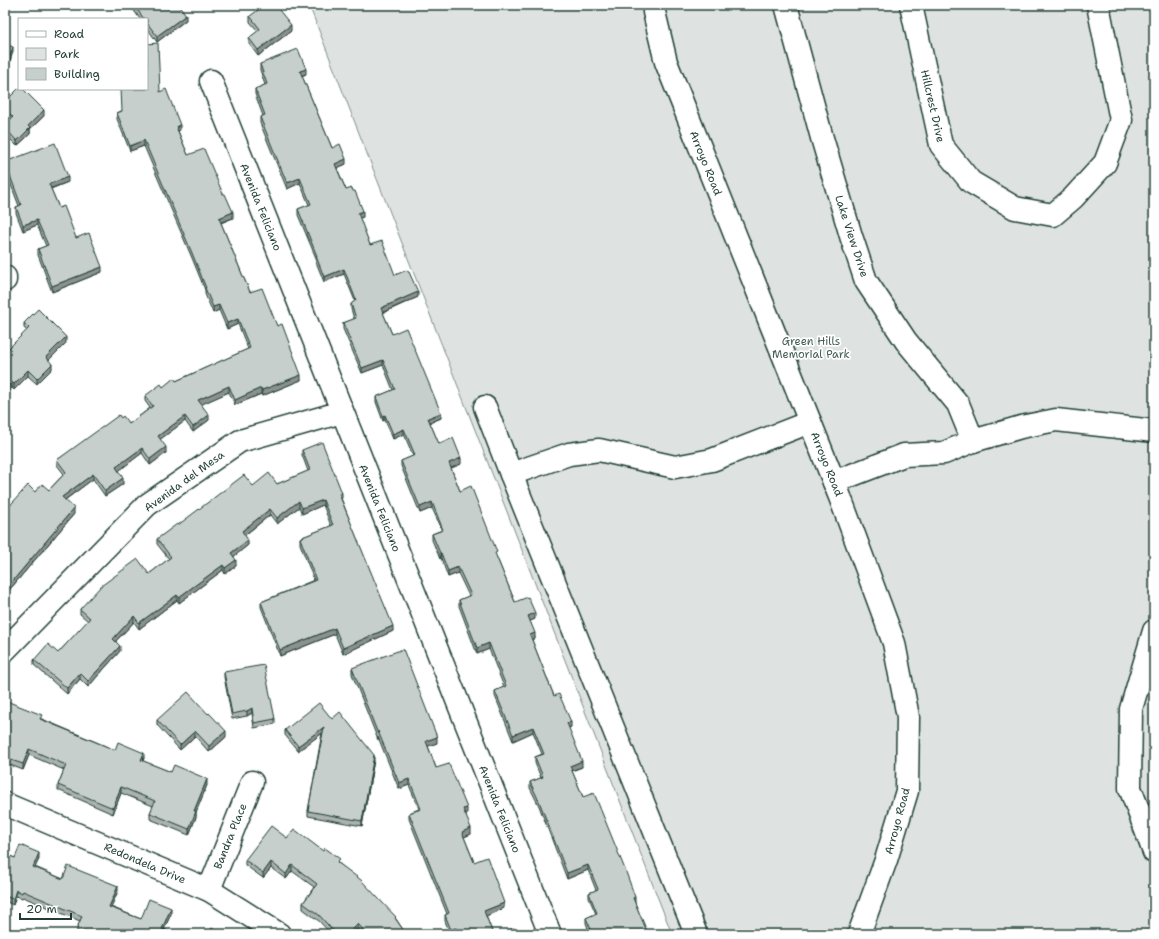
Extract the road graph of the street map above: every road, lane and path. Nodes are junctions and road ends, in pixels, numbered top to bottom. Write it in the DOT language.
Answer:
graph roads {
  1 [pos="654,5"];
  2 [pos="786,5"];
  3 [pos="911,5"];
  4 [pos="1098,5"];
  5 [pos="211,81"];
  6 [pos="485,407"];
  7 [pos="342,412"];
  8 [pos="810,422"];
  9 [pos="1154,431"];
  10 [pos="974,441"];
  11 [pos="511,474"];
  12 [pos="834,482"];
  13 [pos="1154,631"];
  14 [pos="5,650"];
  15 [pos="252,782"];
  16 [pos="5,804"];
  17 [pos="1154,852"];
  18 [pos="209,890"];
  19 [pos="279,934"];
  20 [pos="550,934"];
  21 [pos="696,934"];
  22 [pos="859,934"];
  1 -- 8 [label="street, Arroyo Road"];
  2 -- 10 [label="street, Lake View Drive"];
  3 -- 4 [label="street, Hillcrest Drive"];
  5 -- 7 [label="street, Avenida Feliciano"];
  6 -- 11 [label="street"];
  7 -- 14 [label="street, Avenida del Mesa"];
  7 -- 20 [label="street, Avenida Feliciano"];
  8 -- 11 [label="street"];
  8 -- 12 [label="street, Arroyo Road"];
  9 -- 10 [label="street"];
  10 -- 12 [label="street"];
  11 -- 21 [label="street"];
  12 -- 22 [label="street, Arroyo Road"];
  13 -- 17 [label="street"];
  15 -- 18 [label="street, Bandra Place"];
  16 -- 18 [label="street, Redondela Drive"];
  18 -- 19 [label="street, Redondela Drive"];
}
